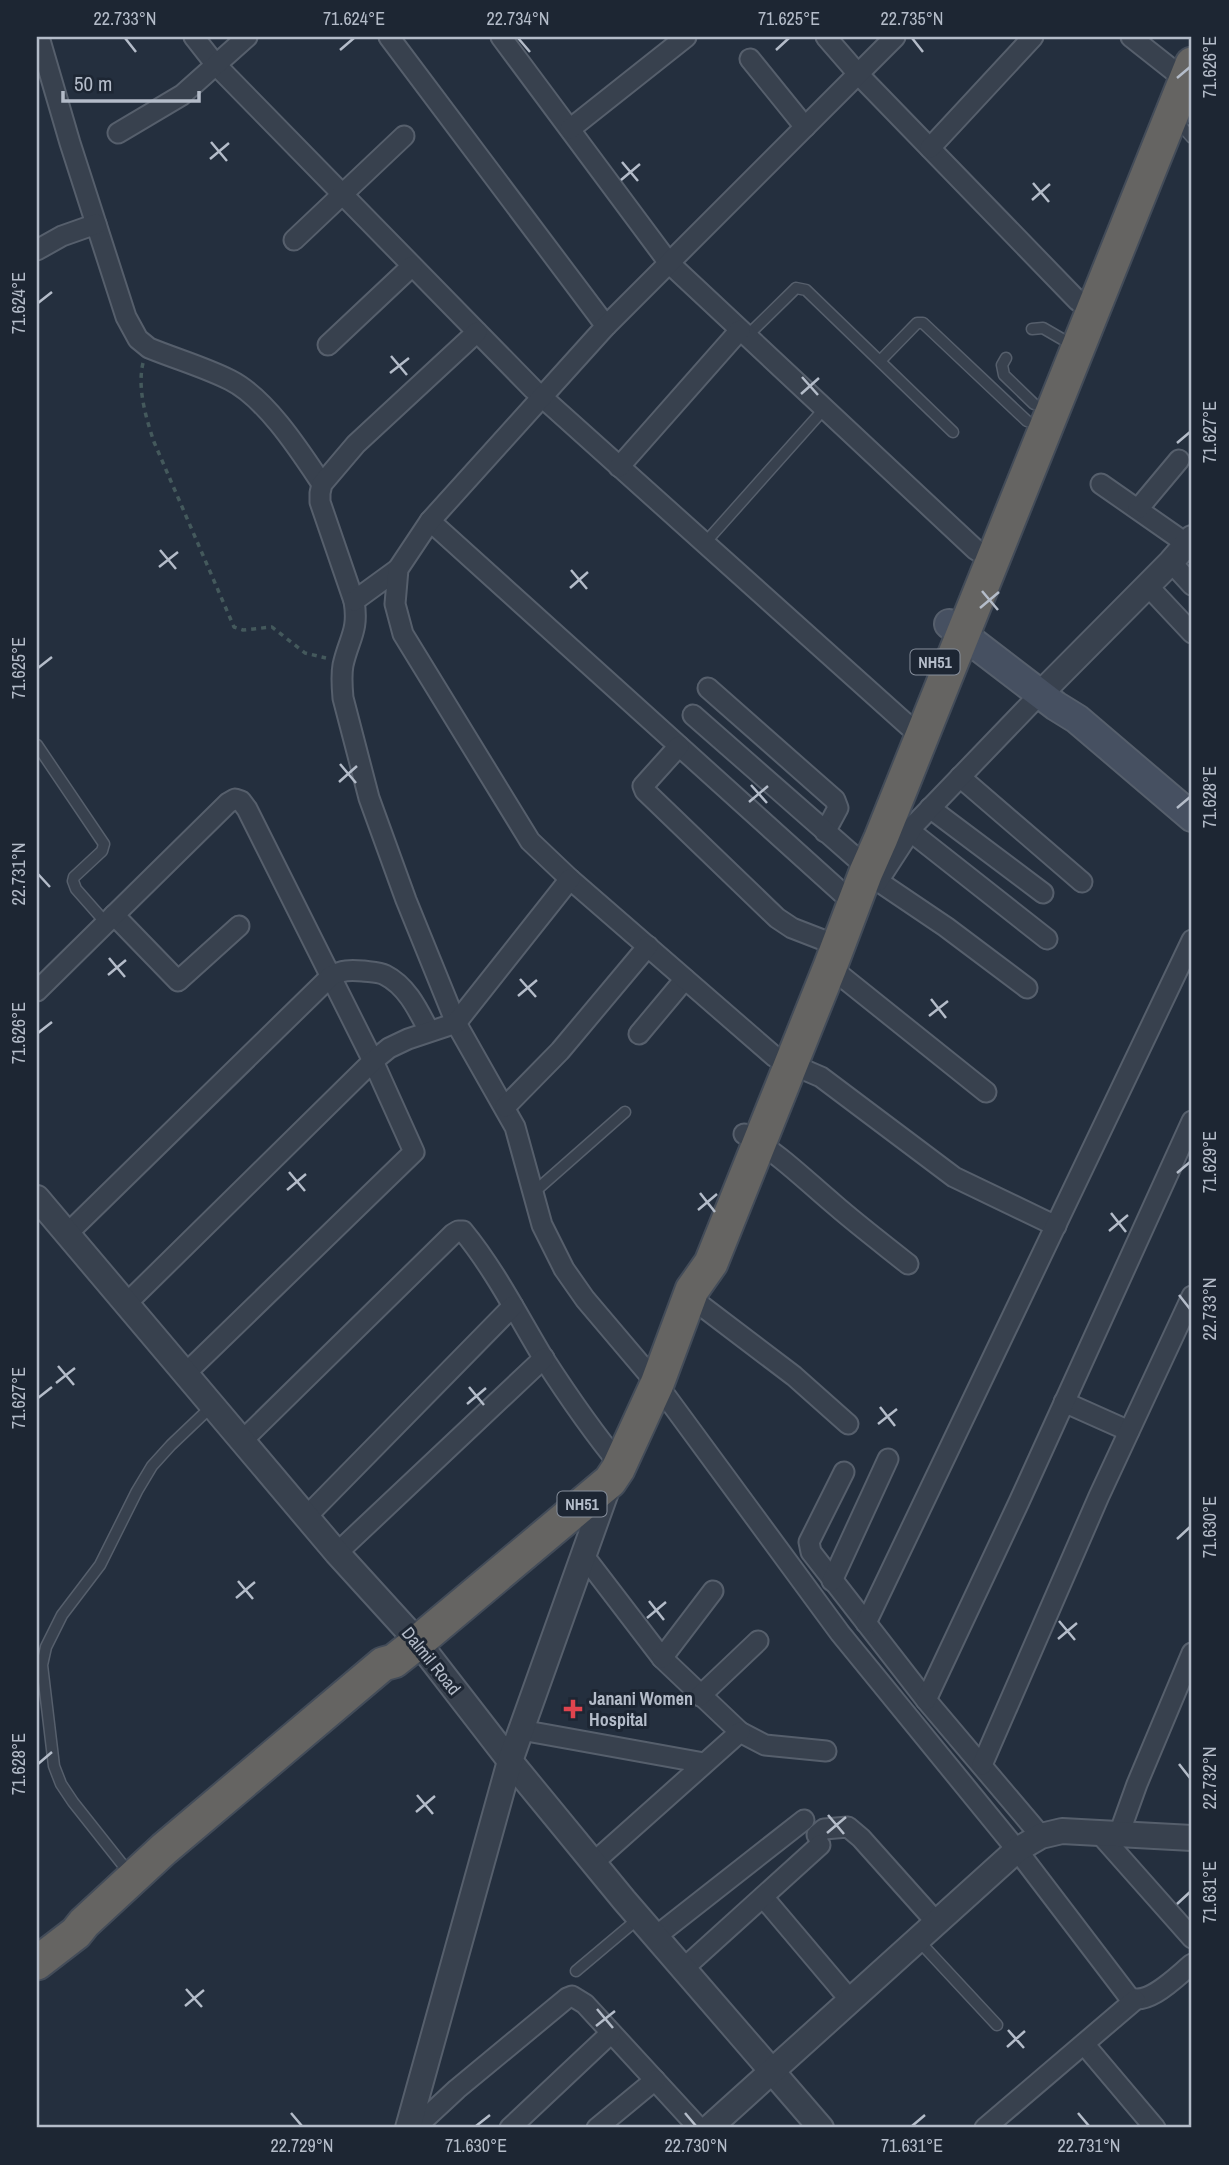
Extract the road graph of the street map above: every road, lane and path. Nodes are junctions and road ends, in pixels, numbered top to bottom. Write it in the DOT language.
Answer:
graph roads {
  1 [pos="39,37"];
  2 [pos="194,37"];
  3 [pos="247,37"];
  4 [pos="389,37"];
  5 [pos="501,37"];
  6 [pos="686,37"];
  7 [pos="826,37"];
  8 [pos="895,37"];
  9 [pos="1033,37"];
  10 [pos="1131,37"];
  11 [pos="1188,37"];
  12 [pos="750,59"];
  13 [pos="216,65"];
  14 [pos="1187,72"];
  15 [pos="859,75"];
  16 [pos="805,127"];
  17 [pos="1182,127"];
  18 [pos="569,130"];
  19 [pos="118,133"];
  20 [pos="404,136"];
  21 [pos="930,148"];
  22 [pos="343,195"];
  23 [pos="96,224"];
  24 [pos="294,240"];
  25 [pos="37,250"];
  26 [pos="669,263"];
  27 [pos="412,266"];
  28 [pos="1078,301"];
  29 [pos="606,326"];
  30 [pos="477,332"];
  31 [pos="743,333"];
  32 [pos="328,345"];
  33 [pos="149,348"];
  34 [pos="1006,358"];
  35 [pos="880,361"];
  36 [pos="542,397"];
  37 [pos="825,408"];
  38 [pos="1031,413"];
  39 [pos="953,432"];
  40 [pos="1179,460"];
  41 [pos="619,467"];
  42 [pos="323,484"];
  43 [pos="1101,484"];
  44 [pos="1138,509"];
  45 [pos="430,521"];
  46 [pos="704,544"];
  47 [pos="1184,548"];
  48 [pos="976,550"];
  49 [pos="398,569"];
  50 [pos="1147,585"];
  51 [pos="1192,585"];
  52 [pos="354,601"];
  53 [pos="956,629"];
  54 [pos="1192,632"];
  55 [pos="344,662"];
  56 [pos="708,688"];
  57 [pos="1049,700"];
  58 [pos="694,715"];
  59 [pos="916,733"];
  60 [pos="37,745"];
  61 [pos="679,746"];
  62 [pos="960,777"];
  63 [pos="930,808"];
  64 [pos="1192,817"];
  65 [pos="910,831"];
  66 [pos="825,832"];
  67 [pos="1192,835"];
  68 [pos="859,874"];
  69 [pos="570,878"];
  70 [pos="1082,882"];
  71 [pos="1043,893"];
  72 [pos="110,919"];
  73 [pos="239,926"];
  74 [pos="1047,939"];
  75 [pos="1192,940"];
  76 [pos="648,946"];
  77 [pos="827,953"];
  78 [pos="331,976"];
  79 [pos="685,978"];
  80 [pos="1027,988"];
  81 [pos="37,991"];
  82 [pos="456,1023"];
  83 [pos="429,1031"];
  84 [pos="639,1034"];
  85 [pos="373,1061"];
  86 [pos="783,1061"];
  87 [pos="986,1092"];
  88 [pos="505,1107"];
  89 [pos="625,1112"];
  90 [pos="1192,1121"];
  91 [pos="752,1138"];
  92 [pos="533,1193"];
  93 [pos="37,1198"];
  94 [pos="1056,1226"];
  95 [pos="67,1234"];
  96 [pos="908,1264"];
  97 [pos="691,1293"];
  98 [pos="1192,1296"];
  99 [pos="126,1304"];
  100 [pos="513,1306"];
  101 [pos="544,1358"];
  102 [pos="185,1374"];
  103 [pos="657,1384"];
  104 [pos="1064,1402"];
  105 [pos="212,1406"];
  106 [pos="848,1424"];
  107 [pos="1129,1431"];
  108 [pos="242,1441"];
  109 [pos="888,1459"];
  110 [pos="844,1472"];
  111 [pos="615,1473"];
  112 [pos="306,1517"];
  113 [pos="337,1553"];
  114 [pos="584,1556"];
  115 [pos="832,1581"];
  116 [pos="713,1591"];
  117 [pos="866,1623"];
  118 [pos="758,1641"];
  119 [pos="406,1651"];
  120 [pos="1192,1653"];
  121 [pos="662,1658"];
  122 [pos="701,1696"];
  123 [pos="926,1700"];
  124 [pos="521,1730"];
  125 [pos="740,1732"];
  126 [pos="826,1751"];
  127 [pos="510,1761"];
  128 [pos="704,1763"];
  129 [pos="982,1765"];
  130 [pos="804,1819"];
  131 [pos="1109,1833"];
  132 [pos="1041,1836"];
  133 [pos="1192,1838"];
  134 [pos="1017,1850"];
  135 [pos="169,1855"];
  136 [pos="593,1863"];
  137 [pos="133,1877"];
  138 [pos="763,1897"];
  139 [pos="937,1923"];
  140 [pos="647,1927"];
  141 [pos="76,1933"];
  142 [pos="1192,1938"];
  143 [pos="918,1940"];
  144 [pos="37,1963"];
  145 [pos="1192,1964"];
  146 [pos="683,1969"];
  147 [pos="576,1971"];
  148 [pos="1135,2000"];
  149 [pos="851,2001"];
  150 [pos="998,2025"];
  151 [pos="611,2032"];
  152 [pos="1084,2043"];
  153 [pos="772,2072"];
  154 [pos="654,2080"];
  155 [pos="994,2125"];
  156 [pos="408,2128"];
  157 [pos="415,2128"];
  158 [pos="510,2128"];
  159 [pos="597,2128"];
  160 [pos="699,2128"];
  161 [pos="709,2128"];
  162 [pos="821,2128"];
  163 [pos="1156,2128"];
  1 -- 23 [label="street"];
  2 -- 13 [label="street"];
  3 -- 13 [label="street"];
  4 -- 29 [label="street"];
  5 -- 18 [label="street"];
  6 -- 18 [label="street"];
  7 -- 15 [label="street"];
  8 -- 15 [label="street"];
  9 -- 21 [label="street"];
  10 -- 14 [label="street"];
  11 -- 14 [label="highway, NH51"];
  12 -- 16 [label="street"];
  13 -- 19 [label="street"];
  13 -- 22 [label="street"];
  14 -- 17 [label="highway, NH51"];
  14 -- 28 [label="highway, NH51"];
  15 -- 16 [label="street"];
  15 -- 21 [label="street"];
  16 -- 26 [label="street"];
  17 -- 53 [label="highway, NH51"];
  18 -- 26 [label="street"];
  20 -- 22 [label="street"];
  21 -- 28 [label="street"];
  22 -- 24 [label="street"];
  22 -- 27 [label="street"];
  23 -- 25 [label="street"];
  23 -- 33 [label="street"];
  26 -- 29 [label="street"];
  26 -- 31 [label="street"];
  27 -- 30 [label="street"];
  27 -- 32 [label="street"];
  28 -- 38 [label="highway, NH51"];
  29 -- 36 [label="street"];
  30 -- 36 [label="street"];
  30 -- 42 [label="street"];
  31 -- 35 [label="lane"];
  31 -- 37 [label="street"];
  31 -- 41 [label="street"];
  33 -- 42 [label="street"];
  33 -- 55 [label="path"];
  34 -- 38 [label="lane"];
  35 -- 38 [label="lane"];
  35 -- 39 [label="lane"];
  36 -- 41 [label="street"];
  36 -- 45 [label="street"];
  37 -- 46 [label="lane"];
  37 -- 48 [label="street"];
  38 -- 48 [label="highway, NH51"];
  40 -- 44 [label="street"];
  41 -- 46 [label="street"];
  42 -- 52 [label="street"];
  43 -- 44 [label="street"];
  44 -- 47 [label="street"];
  45 -- 49 [label="street"];
  45 -- 61 [label="street"];
  46 -- 59 [label="street"];
  47 -- 50 [label="street"];
  47 -- 51 [label="street"];
  48 -- 53 [label="highway, NH51"];
  49 -- 52 [label="street"];
  49 -- 69 [label="street"];
  50 -- 54 [label="street"];
  50 -- 57 [label="street"];
  52 -- 55 [label="street"];
  53 -- 57 [label="main road"];
  53 -- 59 [label="highway, NH51"];
  55 -- 82 [label="street"];
  56 -- 66 [label="street"];
  57 -- 62 [label="street"];
  57 -- 64 [label="main road"];
  57 -- 67 [label="main road"];
  58 -- 66 [label="street"];
  59 -- 68 [label="highway, NH51"];
  60 -- 72 [label="lane"];
  61 -- 68 [label="street"];
  61 -- 77 [label="street"];
  62 -- 63 [label="street"];
  62 -- 70 [label="street"];
  63 -- 65 [label="street"];
  63 -- 71 [label="street"];
  65 -- 68 [label="street"];
  65 -- 74 [label="street"];
  66 -- 68 [label="street"];
  68 -- 77 [label="highway, NH51"];
  68 -- 80 [label="street"];
  69 -- 76 [label="street"];
  69 -- 82 [label="street"];
  72 -- 73 [label="street"];
  72 -- 78 [label="street"];
  72 -- 81 [label="street"];
  75 -- 94 [label="street"];
  76 -- 79 [label="street"];
  76 -- 88 [label="street"];
  77 -- 86 [label="highway, NH51"];
  77 -- 87 [label="street"];
  78 -- 83 [label="street"];
  78 -- 85 [label="street"];
  78 -- 95 [label="street"];
  79 -- 84 [label="street"];
  79 -- 86 [label="street"];
  82 -- 83 [label="street"];
  82 -- 88 [label="street"];
  83 -- 85 [label="street"];
  85 -- 99 [label="street"];
  85 -- 102 [label="street"];
  86 -- 91 [label="highway, NH51"];
  86 -- 94 [label="street"];
  88 -- 92 [label="street"];
  89 -- 92 [label="lane"];
  90 -- 104 [label="street"];
  91 -- 96 [label="street"];
  91 -- 97 [label="highway, NH51"];
  92 -- 103 [label="street"];
  93 -- 95 [label="street, Dalmil Road"];
  94 -- 117 [label="street"];
  95 -- 99 [label="street, Dalmil Road"];
  97 -- 103 [label="highway, NH51"];
  97 -- 106 [label="street"];
  98 -- 107 [label="street"];
  99 -- 102 [label="street, Dalmil Road"];
  100 -- 101 [label="street"];
  100 -- 108 [label="street"];
  100 -- 112 [label="street"];
  101 -- 111 [label="street"];
  101 -- 113 [label="street"];
  102 -- 105 [label="street, Dalmil Road"];
  103 -- 111 [label="highway, NH51"];
  103 -- 134 [label="street"];
  104 -- 107 [label="street"];
  104 -- 123 [label="street"];
  105 -- 108 [label="street, Dalmil Road"];
  105 -- 137 [label="lane"];
  107 -- 129 [label="street"];
  108 -- 112 [label="street, Dalmil Road"];
  109 -- 115 [label="street"];
  110 -- 115 [label="street"];
  111 -- 114 [label="street"];
  111 -- 119 [label="highway, NH51"];
  112 -- 113 [label="street, Dalmil Road"];
  113 -- 119 [label="street, Dalmil Road"];
  114 -- 121 [label="street"];
  114 -- 124 [label="street"];
  115 -- 117 [label="street"];
  116 -- 121 [label="street"];
  117 -- 123 [label="street"];
  118 -- 122 [label="street"];
  119 -- 127 [label="street, Dalmil Road"];
  119 -- 135 [label="highway, NH51"];
  120 -- 131 [label="street"];
  121 -- 122 [label="street"];
  122 -- 125 [label="street"];
  123 -- 129 [label="street"];
  124 -- 127 [label="street"];
  124 -- 128 [label="street"];
  125 -- 126 [label="street"];
  125 -- 128 [label="street"];
  127 -- 136 [label="street, Dalmil Road"];
  127 -- 156 [label="street"];
  128 -- 136 [label="street"];
  129 -- 132 [label="street"];
  130 -- 140 [label="street"];
  131 -- 132 [label="street"];
  131 -- 133 [label="street"];
  131 -- 142 [label="street"];
  132 -- 134 [label="street"];
  134 -- 139 [label="street"];
  134 -- 148 [label="street"];
  135 -- 137 [label="highway, NH51"];
  135 -- 141 [label="highway, NH51"];
  136 -- 140 [label="street, Dalmil Road"];
  137 -- 141 [label="highway, NH51"];
  138 -- 139 [label="street"];
  138 -- 146 [label="street"];
  138 -- 149 [label="street"];
  139 -- 143 [label="street"];
  140 -- 146 [label="street, Dalmil Road"];
  140 -- 147 [label="lane"];
  141 -- 144 [label="highway, NH51"];
  143 -- 149 [label="street"];
  143 -- 150 [label="lane"];
  145 -- 148 [label="street"];
  146 -- 153 [label="street, Dalmil Road"];
  148 -- 152 [label="street"];
  149 -- 153 [label="street"];
  151 -- 154 [label="street"];
  151 -- 157 [label="street"];
  151 -- 158 [label="street"];
  152 -- 155 [label="street"];
  152 -- 163 [label="street"];
  153 -- 161 [label="street"];
  153 -- 162 [label="street, Dalmil Road"];
  154 -- 159 [label="street"];
  154 -- 160 [label="street"];
}
